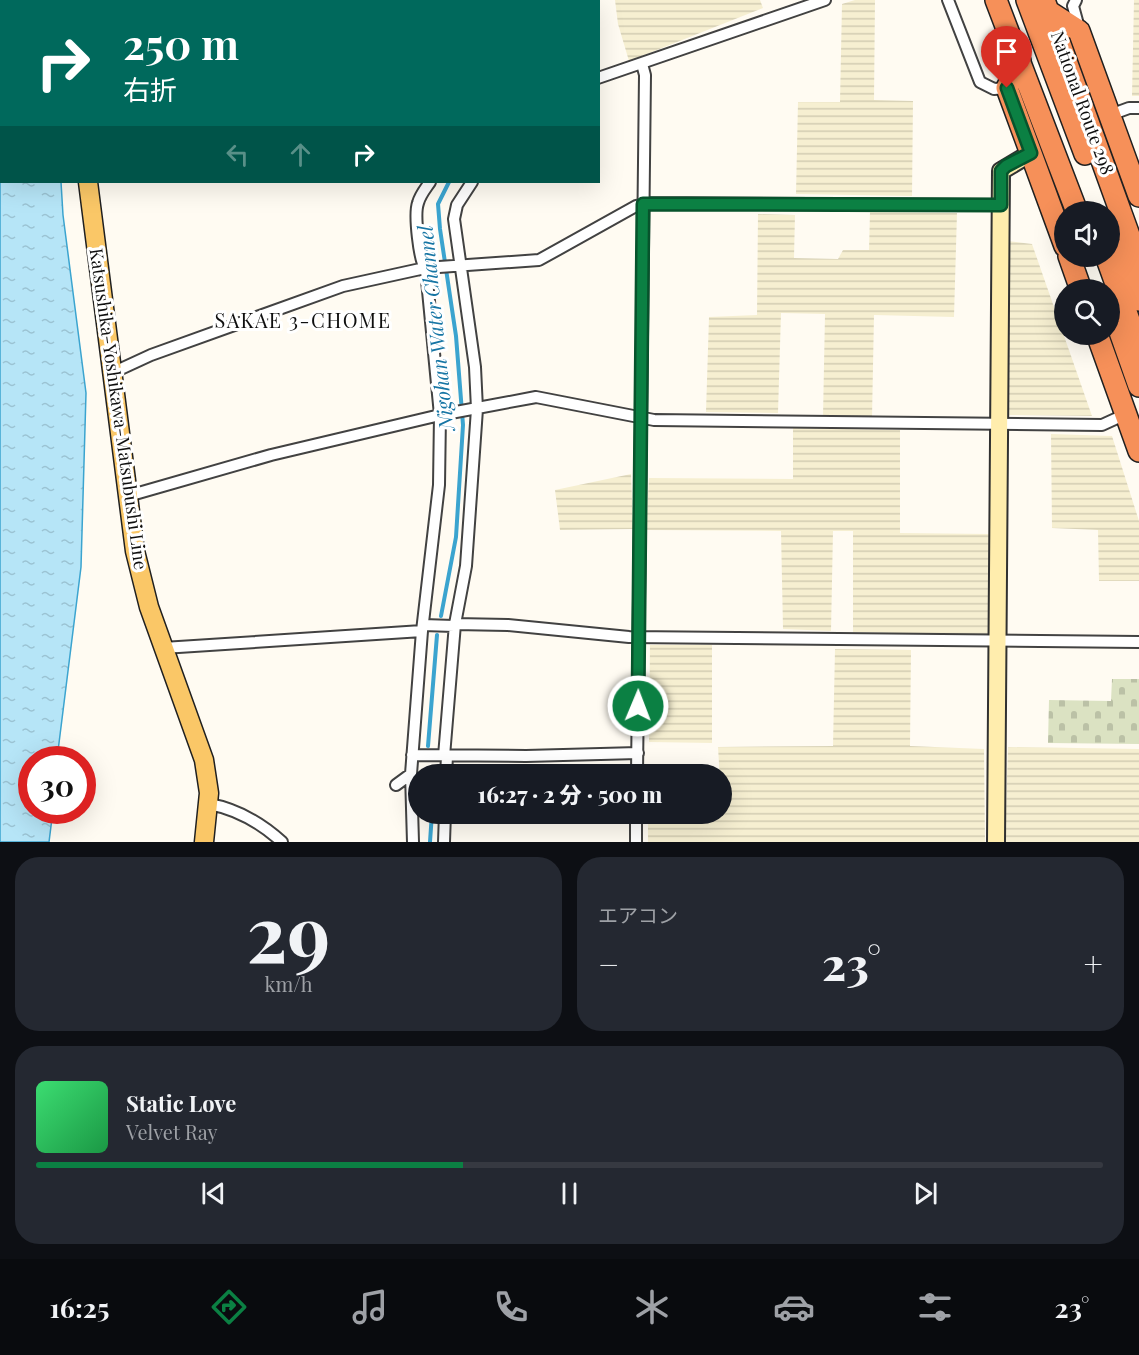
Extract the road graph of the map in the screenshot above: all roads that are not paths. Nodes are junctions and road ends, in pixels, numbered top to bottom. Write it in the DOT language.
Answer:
graph roads {
  1 [pos="825,0"];
  2 [pos="948,0"];
  3 [pos="996,0"];
  4 [pos="1009,0"];
  5 [pos="1027,0"];
  6 [pos="1076,0"];
  7 [pos="1046,5"];
  8 [pos="1079,31"];
  9 [pos="1020,61"];
  10 [pos="642,64"];
  11 [pos="600,77"];
  12 [pos="1007,88"];
  13 [pos="1139,108"];
  14 [pos="1110,114"];
  15 [pos="1031,153"];
  16 [pos="88,183"];
  17 [pos="429,183"];
  18 [pos="471,183"];
  19 [pos="1139,196"];
  20 [pos="1073,201"];
  21 [pos="1086,201"];
  22 [pos="1103,201"];
  23 [pos="643,204"];
  24 [pos="1001,205"];
  25 [pos="1054,216"];
  26 [pos="1120,248"];
  27 [pos="1139,263"];
  28 [pos="459,265"];
  29 [pos="1110,267"];
  30 [pos="425,268"];
  31 [pos="1139,300"];
  32 [pos="1120,332"];
  33 [pos="1101,345"];
  34 [pos="1139,348"];
  35 [pos="112,373"];
  36 [pos="1139,386"];
  37 [pos="477,409"];
  38 [pos="1126,414"];
  39 [pos="440,416"];
  40 [pos="641,418"];
  41 [pos="1000,422"];
  42 [pos="1139,451"];
  43 [pos="128,496"];
  44 [pos="454,625"];
  45 [pos="422,628"];
  46 [pos="639,637"];
  47 [pos="999,640"];
  48 [pos="1139,642"];
  49 [pos="163,648"];
  50 [pos="638,753"];
  51 [pos="412,755"];
  52 [pos="446,757"];
  53 [pos="412,764"];
  54 [pos="446,764"];
  55 [pos="637,764"];
  56 [pos="408,776"];
  57 [pos="396,785"];
  58 [pos="208,804"];
  59 [pos="412,824"];
  60 [pos="445,824"];
  61 [pos="636,824"];
  62 [pos="204,842"];
  63 [pos="282,842"];
  64 [pos="413,842"];
  65 [pos="444,842"];
  66 [pos="636,842"];
  67 [pos="996,842"];
  1 -- 10 [label="street"];
  2 -- 12 [label="street"];
  3 -- 9 [label="highway"];
  4 -- 21 [label="highway"];
  5 -- 22 [label="highway"];
  6 -- 8 [label="street"];
  7 -- 8 [label="highway, National Route 298"];
  7 -- 27 [label="highway, National Route 298"];
  8 -- 14 [label="highway, National Route 298"];
  9 -- 12 [label="highway"];
  9 -- 20 [label="highway"];
  10 -- 11 [label="street"];
  10 -- 23 [label="street"];
  12 -- 15 [label="highway"];
  13 -- 14 [label="street"];
  14 -- 19 [label="highway, National Route 298"];
  15 -- 24 [label="street"];
  15 -- 25 [label="highway"];
  16 -- 35 [label="main road, Katsushika-Yoshikawa-Matsubushi Line"];
  17 -- 30 [label="street"];
  18 -- 28 [label="street"];
  23 -- 24 [label="street"];
  23 -- 28 [label="street"];
  23 -- 40 [label="street"];
  24 -- 41 [label="street"];
  26 -- 31 [label="highway"];
  28 -- 30 [label="street"];
  28 -- 37 [label="street"];
  29 -- 34 [label="highway"];
  30 -- 35 [label="street"];
  30 -- 39 [label="street"];
  32 -- 36 [label="highway"];
  33 -- 38 [label="highway"];
  35 -- 43 [label="main road, Katsushika-Yoshikawa-Matsubushi Line"];
  37 -- 39 [label="street"];
  37 -- 40 [label="street"];
  37 -- 44 [label="street"];
  38 -- 41 [label="street"];
  38 -- 42 [label="highway"];
  39 -- 43 [label="street"];
  39 -- 45 [label="street"];
  40 -- 41 [label="street"];
  40 -- 46 [label="street"];
  41 -- 47 [label="street"];
  43 -- 49 [label="main road, Katsushika-Yoshikawa-Matsubushi Line"];
  44 -- 45 [label="street"];
  44 -- 46 [label="street"];
  44 -- 52 [label="street"];
  45 -- 49 [label="street"];
  45 -- 51 [label="street"];
  46 -- 47 [label="street"];
  46 -- 50 [label="street"];
  47 -- 48 [label="street"];
  47 -- 67 [label="street"];
  49 -- 58 [label="main road, Katsushika-Yoshikawa-Matsubushi Line"];
  50 -- 52 [label="street"];
  50 -- 55 [label="street"];
  51 -- 52 [label="street"];
  51 -- 53 [label="street"];
  52 -- 54 [label="street"];
  56 -- 57 [label="street"];
  58 -- 62 [label="main road, Katsushika-Yoshikawa-Matsubushi Line"];
  58 -- 63 [label="street"];
  59 -- 64 [label="street"];
  60 -- 65 [label="street"];
  61 -- 66 [label="street"];
}
